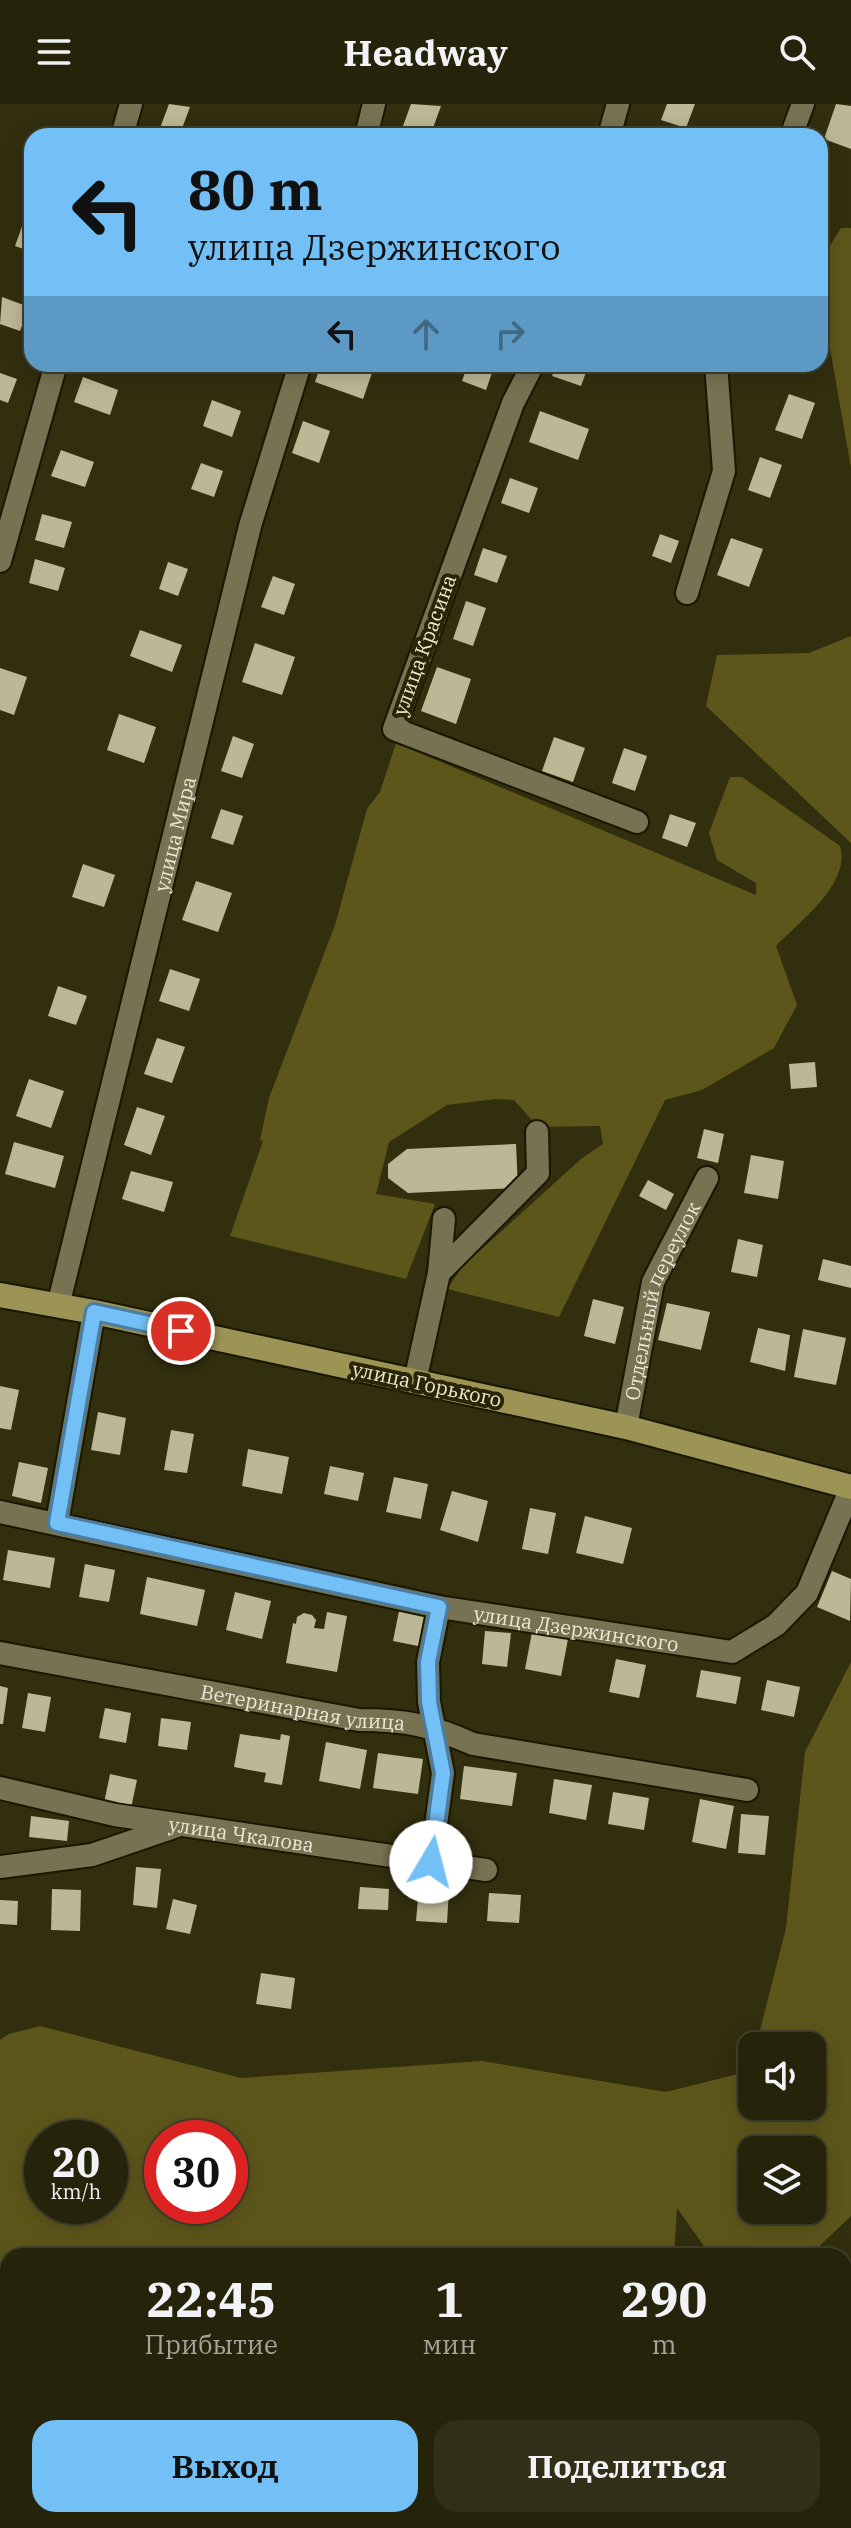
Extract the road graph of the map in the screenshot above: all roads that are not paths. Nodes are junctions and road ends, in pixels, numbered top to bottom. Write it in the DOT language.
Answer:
graph roads {
  1 [pos="131,104"];
  2 [pos="374,104"];
  3 [pos="617,104"];
  4 [pos="803,104"];
  5 [pos="124,128"];
  6 [pos="368,128"];
  7 [pos="611,128"];
  8 [pos="794,128"];
  9 [pos="54,372"];
  10 [pos="298,372"];
  11 [pos="529,372"];
  12 [pos="717,372"];
  13 [pos="0,561"];
  14 [pos="687,593"];
  15 [pos="637,822"];
  16 [pos="537,1132"];
  17 [pos="707,1178"];
  18 [pos="444,1219"];
  19 [pos="439,1273"];
  20 [pos="0,1295"];
  21 [pos="58,1306"];
  22 [pos="94,1312"];
  23 [pos="415,1381"];
  24 [pos="626,1427"];
  25 [pos="851,1488"];
  26 [pos="0,1512"];
  27 [pos="57,1523"];
  28 [pos="439,1607"];
  29 [pos="0,1653"];
  30 [pos="435,1727"];
  31 [pos="0,1788"];
  32 [pos="747,1790"];
  33 [pos="181,1824"];
  34 [pos="431,1862"];
  35 [pos="0,1867"];
  36 [pos="486,1870"];
  1 -- 5 [label="street"];
  2 -- 6 [label="street"];
  3 -- 7 [label="street"];
  4 -- 8 [label="street"];
  9 -- 13 [label="street"];
  10 -- 21 [label="street, улица Мира"];
  11 -- 15 [label="street, улица Красина"];
  12 -- 14 [label="street"];
  16 -- 19 [label="street"];
  17 -- 24 [label="street, Отдельный переулок"];
  18 -- 19 [label="street"];
  19 -- 23 [label="street"];
  20 -- 21 [label="main road, улица Горького"];
  21 -- 22 [label="main road, улица Горького"];
  22 -- 23 [label="main road, улица Горького"];
  22 -- 27 [label="street"];
  23 -- 24 [label="main road, улица Горького"];
  24 -- 25 [label="main road, улица Горького"];
  25 -- 28 [label="street, улица Дзержинского"];
  26 -- 27 [label="street, улица Дзержинского"];
  27 -- 28 [label="street, улица Дзержинского"];
  28 -- 30 [label="street"];
  29 -- 30 [label="street, Ветеринарная улица"];
  30 -- 32 [label="street, Ветеринарная улица"];
  30 -- 34 [label="street"];
  31 -- 33 [label="street, улица Чкалова"];
  33 -- 34 [label="street, улица Чкалова"];
  33 -- 35 [label="street"];
  34 -- 36 [label="street, улица Чкалова"];
}
